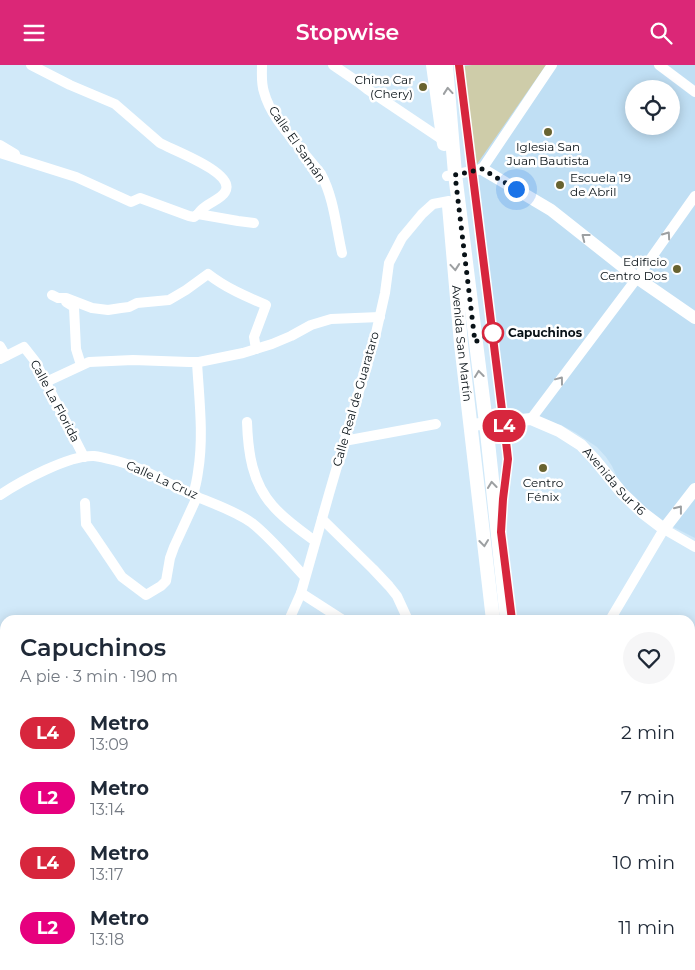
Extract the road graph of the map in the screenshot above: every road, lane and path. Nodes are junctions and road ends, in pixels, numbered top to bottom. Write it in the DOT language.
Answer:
graph roads {
  1 [pos="31,65"];
  2 [pos="262,65"];
  3 [pos="333,65"];
  4 [pos="433,65"];
  5 [pos="446,65"];
  6 [pos="552,65"];
  7 [pos="659,65"];
  8 [pos="695,92"];
  9 [pos="443,140"];
  10 [pos="0,145"];
  11 [pos="0,153"];
  12 [pos="24,160"];
  13 [pos="482,169"];
  14 [pos="451,175"];
  15 [pos="695,196"];
  16 [pos="449,201"];
  17 [pos="198,214"];
  18 [pos="254,223"];
  19 [pos="342,253"];
  20 [pos="637,278"];
  21 [pos="380,317"];
  22 [pos="695,318"];
  23 [pos="0,346"];
  24 [pos="256,349"];
  25 [pos="3,357"];
  26 [pos="197,362"];
  27 [pos="81,365"];
  28 [pos="46,382"];
  29 [pos="531,419"];
  30 [pos="247,422"];
  31 [pos="486,423"];
  32 [pos="436,424"];
  33 [pos="471,425"];
  34 [pos="344,441"];
  35 [pos="84,457"];
  36 [pos="695,489"];
  37 [pos="0,495"];
  38 [pos="195,496"];
  39 [pos="84,503"];
  40 [pos="322,519"];
  41 [pos="664,529"];
  42 [pos="315,541"];
  43 [pos="695,547"];
  44 [pos="305,577"];
  45 [pos="301,593"];
  46 [pos="291,615"];
  47 [pos="335,615"];
  48 [pos="406,615"];
  49 [pos="492,615"];
  50 [pos="506,615"];
  51 [pos="613,615"];
  1 -- 17 [label="street"];
  2 -- 19 [label="street, Calle El Samán"];
  3 -- 9 [label="street"];
  4 -- 9 [label="main road, Avenida San Martín"];
  14 -- 5 [label="main road, Avenida San Martín, one-way"];
  6 -- 13 [label="street"];
  7 -- 8 [label="street"];
  9 -- 14 [label="main road, Avenida San Martín"];
  10 -- 12 [label="street"];
  11 -- 12 [label="street"];
  12 -- 17 [label="street"];
  13 -- 14 [label="street"];
  20 -- 13 [label="street, one-way"];
  14 -- 16 [label="main road, Avenida San Martín"];
  31 -- 14 [label="main road, Avenida San Martín, one-way"];
  20 -- 15 [label="street, one-way"];
  16 -- 21 [label="street, Calle Real de Guarataro"];
  16 -- 33 [label="main road, Avenida San Martín, one-way"];
  17 -- 18 [label="street"];
  20 -- 22 [label="street"];
  29 -- 20 [label="street, one-way"];
  21 -- 24 [label="street"];
  21 -- 34 [label="street, Calle Real de Guarataro"];
  23 -- 25 [label="street"];
  24 -- 26 [label="street"];
  24 -- 27 [label="street"];
  25 -- 28 [label="street, Calle La Florida"];
  26 -- 27 [label="street"];
  26 -- 38 [label="street"];
  27 -- 28 [label="street"];
  28 -- 35 [label="street, Calle La Florida"];
  29 -- 31 [label="street"];
  29 -- 41 [label="street, Avenida Sur 16"];
  30 -- 42 [label="street"];
  31 -- 33 [label="street"];
  50 -- 31 [label="main road, Avenida San Martín, one-way"];
  32 -- 34 [label="street"];
  33 -- 49 [label="main road, Avenida San Martín, one-way"];
  34 -- 40 [label="street, Calle Real de Guarataro"];
  35 -- 37 [label="street, Calle La Cruz"];
  35 -- 38 [label="street, Calle La Cruz"];
  41 -- 36 [label="street, one-way"];
  38 -- 39 [label="street"];
  38 -- 44 [label="street, Calle La Cruz"];
  40 -- 42 [label="street, Calle Real de Guarataro"];
  40 -- 48 [label="street"];
  41 -- 43 [label="street, Avenida Sur 16"];
  41 -- 51 [label="street"];
  42 -- 44 [label="street, Calle Real de Guarataro"];
  44 -- 45 [label="street, Calle Real de Guarataro"];
  45 -- 46 [label="street, Calle Real de Guarataro"];
  45 -- 47 [label="street"];
}
